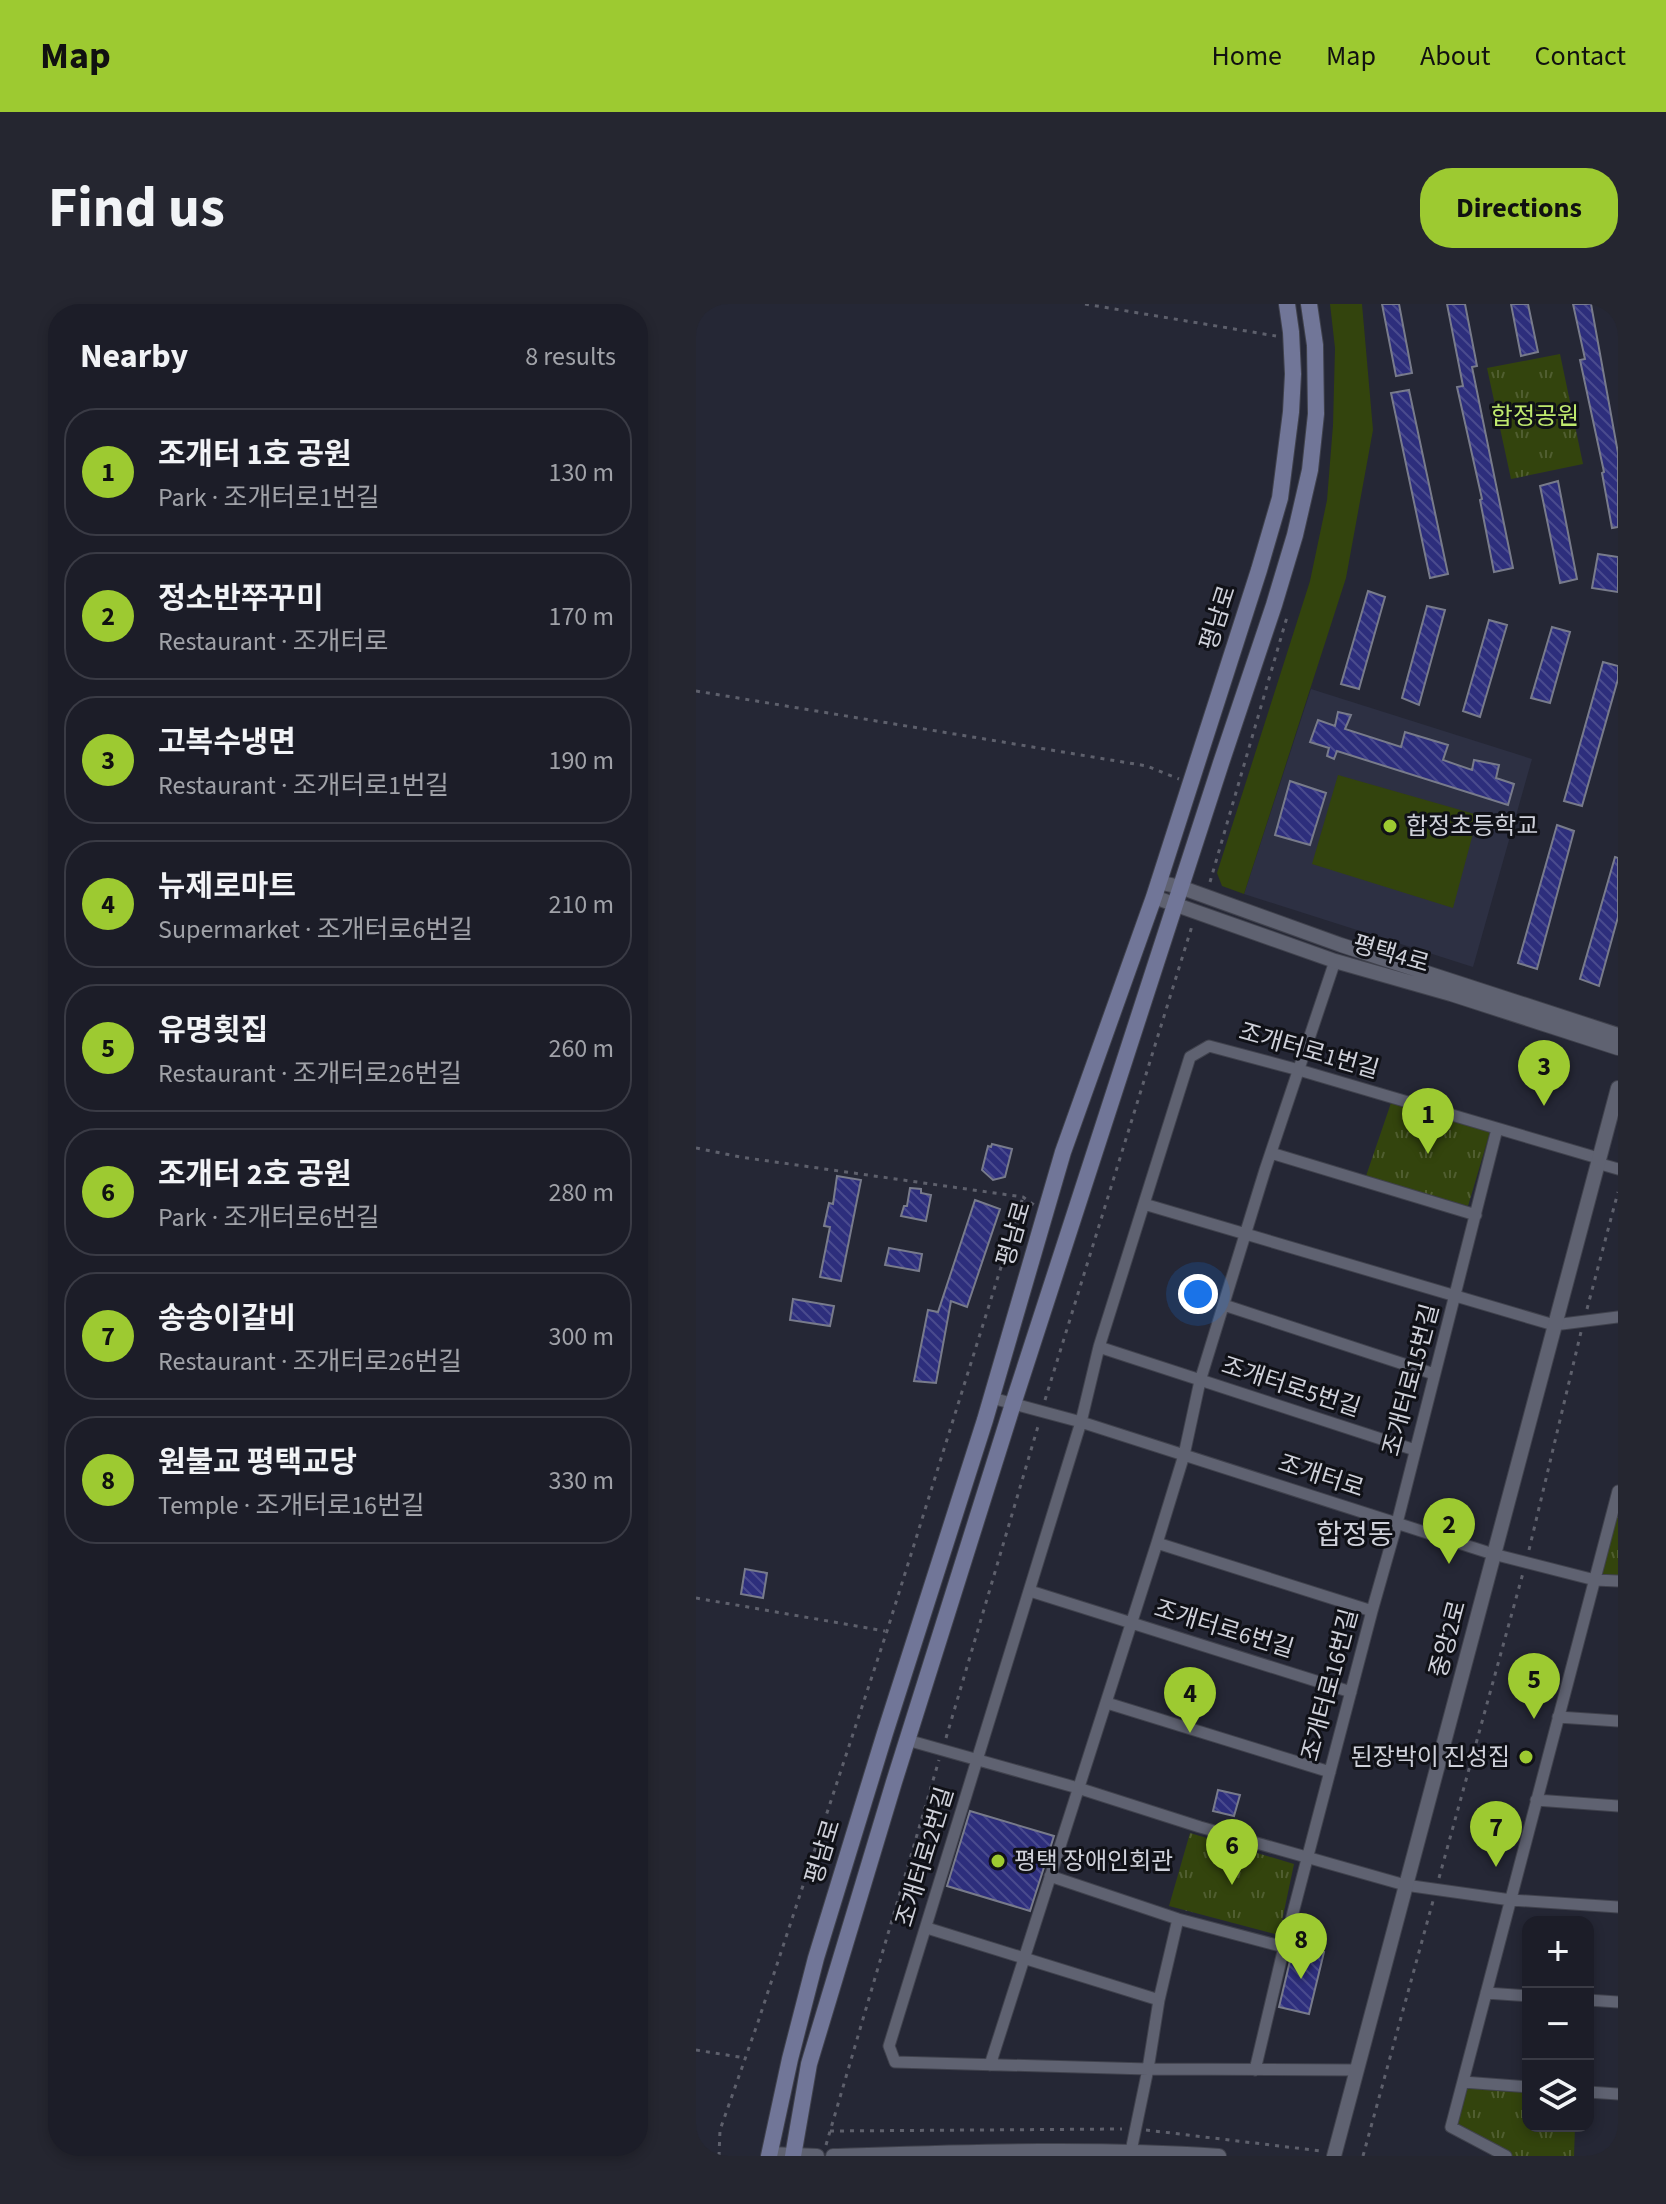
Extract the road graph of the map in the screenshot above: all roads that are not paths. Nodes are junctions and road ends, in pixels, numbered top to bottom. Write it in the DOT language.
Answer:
graph roads {
  1 [pos="1287,304"];
  2 [pos="1309,304"];
  3 [pos="1156,889"];
  4 [pos="1178,895"];
  5 [pos="1335,961"];
  6 [pos="1618,1035"];
  7 [pos="1618,1048"];
  8 [pos="1299,1070"];
  9 [pos="1618,1088"];
  10 [pos="1497,1129"];
  11 [pos="1271,1153"];
  12 [pos="1598,1160"];
  13 [pos="1618,1169"];
  14 [pos="1144,1204"];
  15 [pos="1476,1215"];
  16 [pos="1246,1233"];
  17 [pos="1456,1294"];
  18 [pos="1224,1305"];
  19 [pos="1618,1317"];
  20 [pos="1554,1325"];
  21 [pos="1099,1347"];
  22 [pos="1434,1374"];
  23 [pos="1200,1381"];
  24 [pos="992,1398"];
  25 [pos="1013,1404"];
  26 [pos="1081,1422"];
  27 [pos="1415,1450"];
  28 [pos="1184,1455"];
  29 [pos="1618,1491"];
  30 [pos="1397,1523"];
  31 [pos="1157,1543"];
  32 [pos="1493,1554"];
  33 [pos="1595,1580"];
  34 [pos="1618,1581"];
  35 [pos="1030,1591"];
  36 [pos="1372,1611"];
  37 [pos="1130,1623"];
  38 [pos="1351,1692"];
  39 [pos="1107,1703"];
  40 [pos="1558,1717"];
  41 [pos="1618,1721"];
  42 [pos="907,1740"];
  43 [pos="977,1759"];
  44 [pos="1330,1772"];
  45 [pos="1078,1788"];
  46 [pos="1536,1800"];
  47 [pos="1618,1806"];
  48 [pos="1308,1858"];
  49 [pos="1050,1876"];
  50 [pos="1405,1885"];
  51 [pos="1511,1900"];
  52 [pos="1618,1907"];
  53 [pos="1178,1919"];
  54 [pos="927,1928"];
  55 [pos="1284,1947"];
  56 [pos="1023,1958"];
  57 [pos="1486,1993"];
  58 [pos="1522,1996"];
  59 [pos="1159,2000"];
  60 [pos="1594,2000"];
  61 [pos="1618,2002"];
  62 [pos="990,2065"];
  63 [pos="1148,2069"];
  64 [pos="1255,2070"];
  65 [pos="1356,2070"];
  66 [pos="1463,2082"];
  67 [pos="1522,2087"];
  68 [pos="1594,2092"];
  69 [pos="1618,2094"];
  70 [pos="1131,2151"];
  71 [pos="1334,2154"];
  72 [pos="770,2155"];
  73 [pos="793,2156"];
  74 [pos="817,2156"];
  75 [pos="833,2156"];
  76 [pos="1219,2156"];
  77 [pos="1506,2156"];
  1 -- 3 [label="main road, 평남로"];
  2 -- 4 [label="main road, 평남로"];
  3 -- 4 [label="street, 평택4로"];
  3 -- 24 [label="main road, 평남로"];
  4 -- 5 [label="street, 평택4로"];
  4 -- 6 [label="street, 평택4로"];
  4 -- 25 [label="main road, 평남로"];
  5 -- 7 [label="street, 평택4로"];
  5 -- 8 [label="street, 조개터로5번길"];
  8 -- 10 [label="street, 조개터로1번길"];
  8 -- 11 [label="street, 조개터로5번길"];
  8 -- 14 [label="street, 조개터로1번길"];
  9 -- 12 [label="street, 중앙2로"];
  10 -- 12 [label="street, 조개터로1번길"];
  10 -- 15 [label="street, 조개터로15번길"];
  11 -- 15 [label="street"];
  11 -- 16 [label="street, 조개터로5번길"];
  12 -- 13 [label="street, 조개터로1번길"];
  12 -- 20 [label="street, 중앙2로"];
  14 -- 16 [label="street"];
  14 -- 21 [label="street, 조개터로1번길"];
  15 -- 17 [label="street, 조개터로15번길"];
  16 -- 17 [label="street"];
  16 -- 18 [label="street, 조개터로5번길"];
  17 -- 20 [label="street, 조개터로15번길"];
  17 -- 22 [label="street, 조개터로15번길"];
  18 -- 22 [label="street"];
  18 -- 23 [label="street, 조개터로5번길"];
  19 -- 20 [label="street"];
  20 -- 32 [label="street, 중앙2로"];
  21 -- 23 [label="street, 조개터로5번길"];
  21 -- 26 [label="street, 조개터로1번길"];
  22 -- 27 [label="street, 조개터로15번길"];
  23 -- 27 [label="street, 조개터로5번길"];
  23 -- 28 [label="street, 조개터로5번길"];
  24 -- 25 [label="street, 조개터로"];
  24 -- 72 [label="main road, 평남로"];
  25 -- 26 [label="street, 조개터로"];
  25 -- 42 [label="main road, 평남로"];
  26 -- 28 [label="street, 조개터로"];
  26 -- 35 [label="street, 조개터로2번길"];
  27 -- 30 [label="street, 조개터로15번길"];
  28 -- 30 [label="street, 조개터로"];
  28 -- 31 [label="street, 조개터로6번길"];
  29 -- 33 [label="street"];
  30 -- 32 [label="street, 조개터로"];
  30 -- 36 [label="street, 조개터로16번길"];
  31 -- 36 [label="street"];
  31 -- 37 [label="street, 조개터로6번길"];
  32 -- 33 [label="street, 조개터로"];
  32 -- 50 [label="street, 중앙2로"];
  33 -- 34 [label="street, 조개터로"];
  33 -- 40 [label="street"];
  35 -- 37 [label="street, 조개터로6번길"];
  35 -- 43 [label="street, 조개터로2번길"];
  36 -- 38 [label="street, 조개터로16번길"];
  37 -- 38 [label="street, 조개터로6번길"];
  37 -- 39 [label="street, 조개터로6번길"];
  38 -- 44 [label="street, 조개터로16번길"];
  39 -- 44 [label="street"];
  39 -- 45 [label="street, 조개터로6번길"];
  40 -- 41 [label="street"];
  40 -- 46 [label="street"];
  42 -- 43 [label="street"];
  42 -- 73 [label="main road, 평남로"];
  43 -- 45 [label="street"];
  43 -- 54 [label="street, 조개터로2번길"];
  44 -- 48 [label="street, 조개터로16번길"];
  45 -- 48 [label="street"];
  45 -- 49 [label="street, 조개터로6번길"];
  46 -- 47 [label="street"];
  46 -- 51 [label="street"];
  48 -- 50 [label="street"];
  48 -- 55 [label="street, 조개터로16번길"];
  49 -- 53 [label="street"];
  49 -- 56 [label="street, 조개터로6번길"];
  50 -- 51 [label="street"];
  50 -- 65 [label="street, 중앙2로"];
  51 -- 52 [label="street"];
  51 -- 57 [label="street"];
  53 -- 55 [label="street"];
  53 -- 59 [label="street"];
  54 -- 56 [label="street"];
  54 -- 62 [label="street, 조개터로2번길"];
  55 -- 64 [label="street, 조개터로16번길"];
  56 -- 59 [label="street"];
  56 -- 62 [label="street, 조개터로6번길"];
  57 -- 58 [label="street"];
  57 -- 66 [label="street"];
  59 -- 63 [label="street"];
  60 -- 61 [label="street"];
  62 -- 63 [label="street, 조개터로2번길"];
  63 -- 64 [label="street, 조개터로2번길"];
  63 -- 70 [label="street"];
  64 -- 65 [label="street, 조개터로2번길"];
  65 -- 71 [label="street, 중앙2로"];
  66 -- 67 [label="street"];
  66 -- 77 [label="street"];
  68 -- 69 [label="street"];
  70 -- 75 [label="street"];
  70 -- 76 [label="street"];
  72 -- 73 [label="street, 평남로"];
  73 -- 74 [label="street, 평남로"];
}
